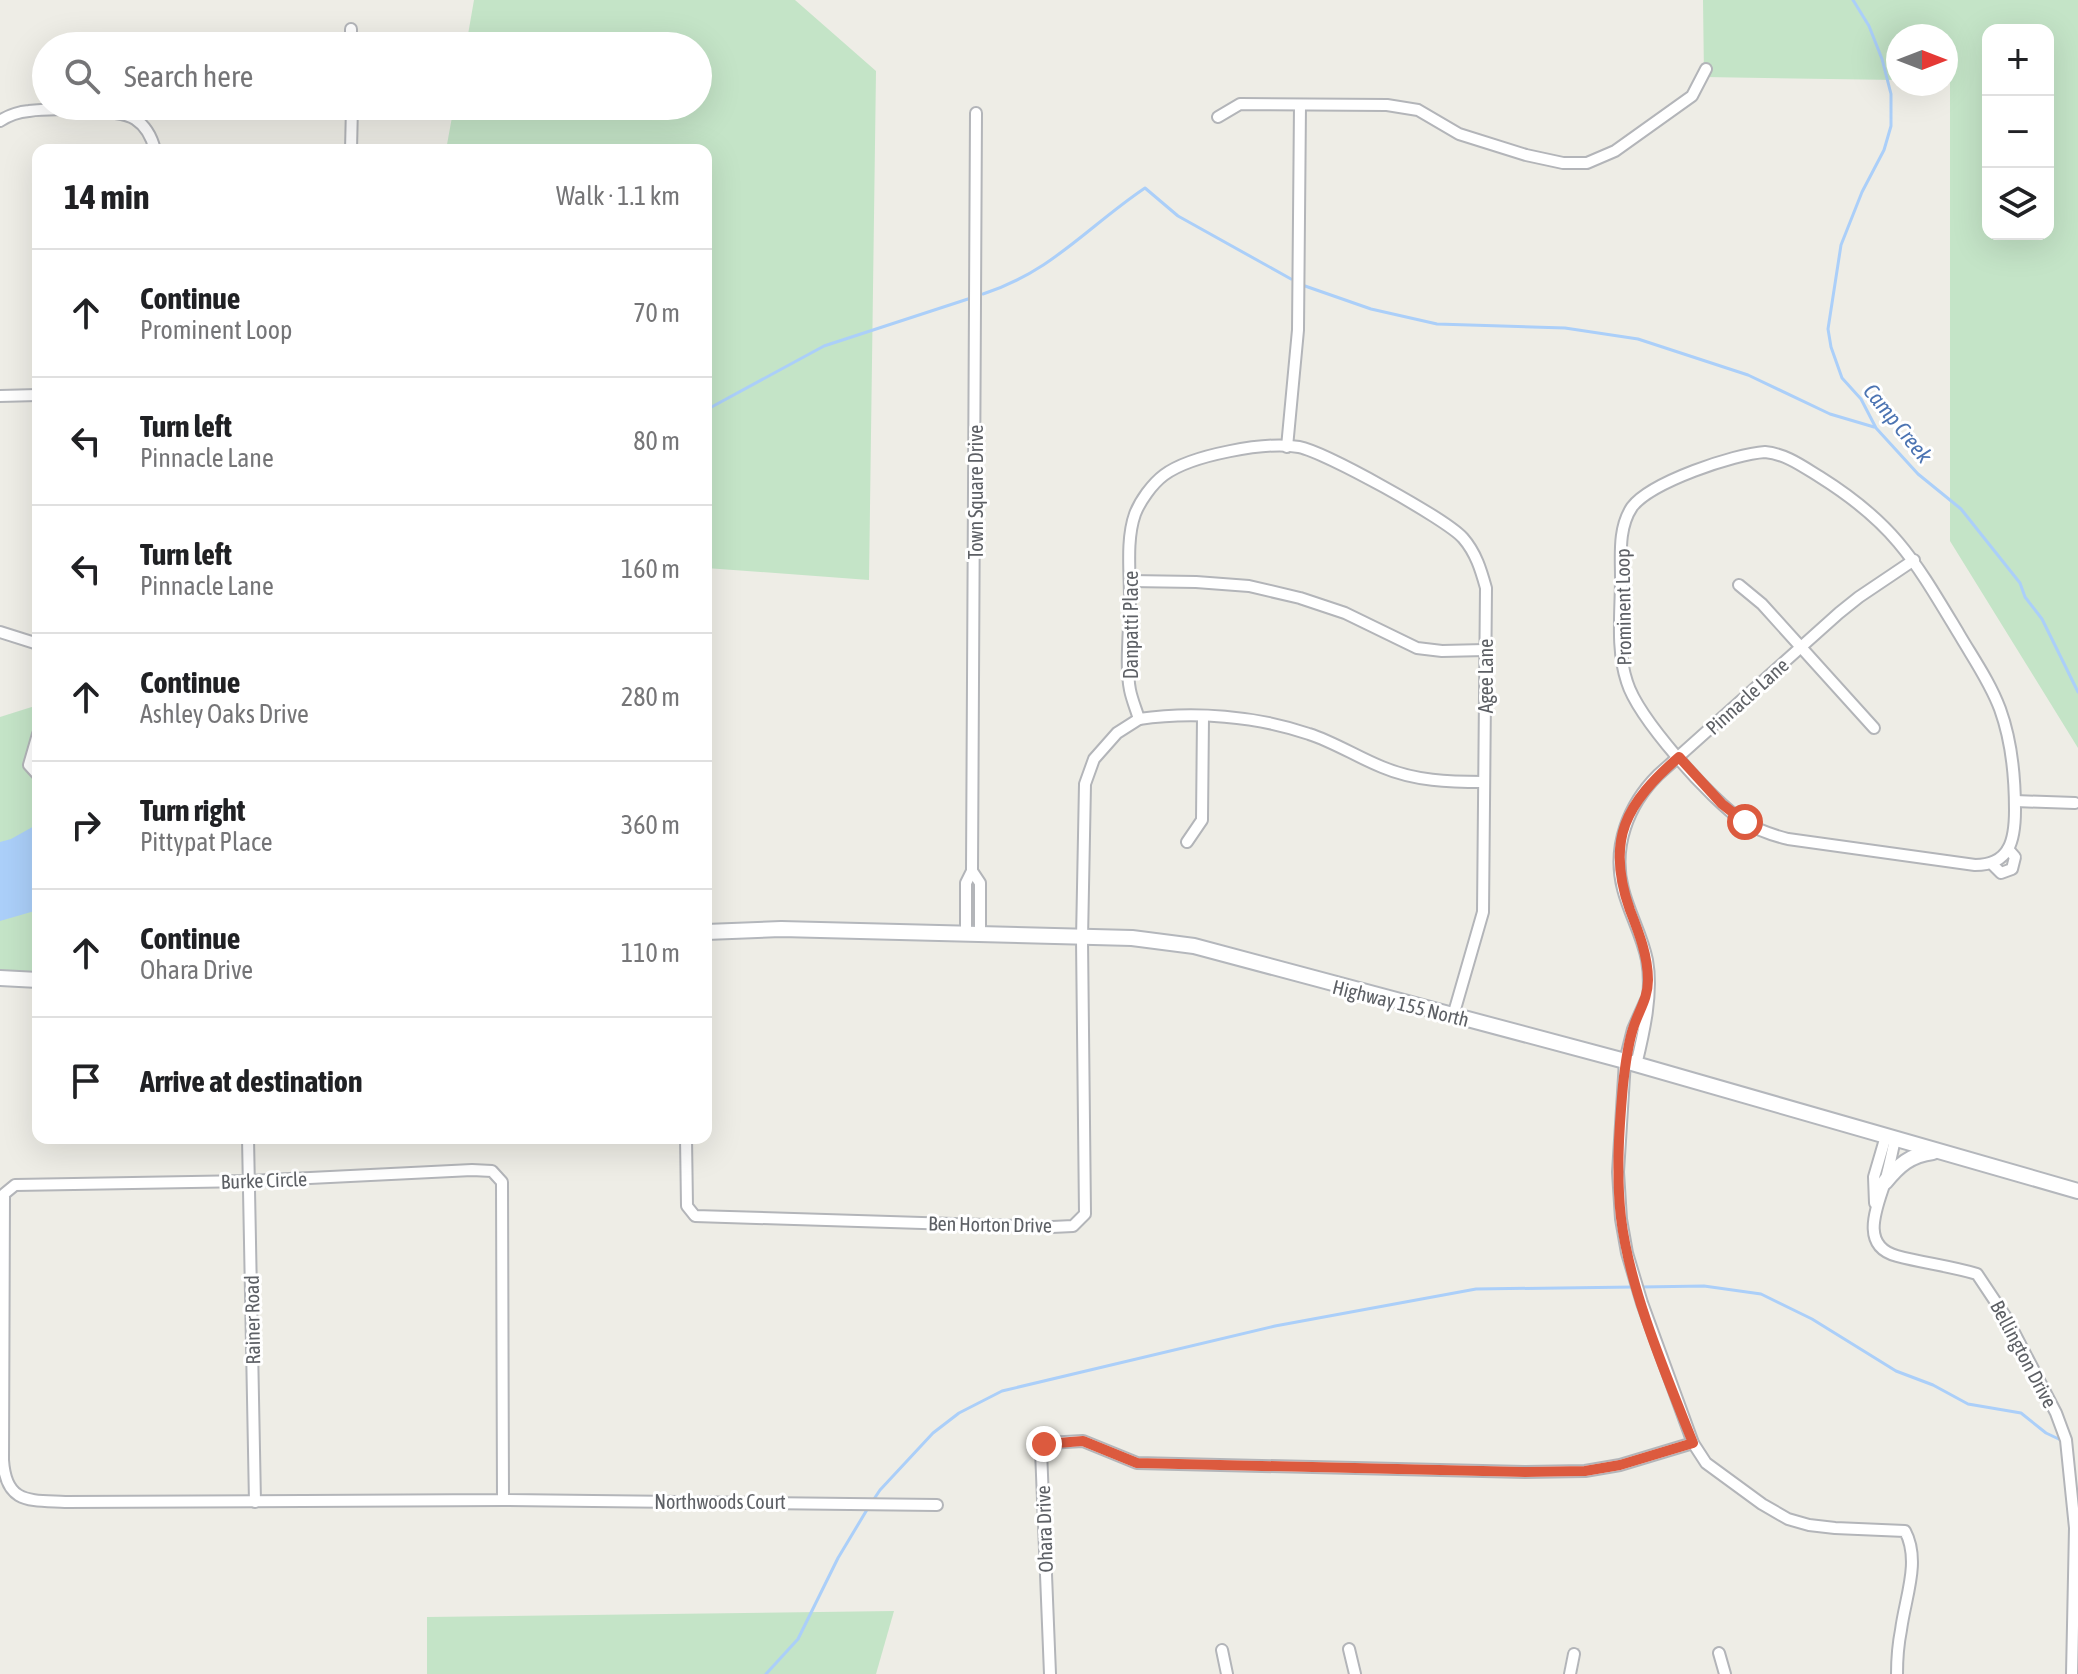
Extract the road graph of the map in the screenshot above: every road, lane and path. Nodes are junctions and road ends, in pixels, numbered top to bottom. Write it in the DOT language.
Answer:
graph roads {
  1 [pos="1706,69"];
  2 [pos="1300,105"];
  3 [pos="32,110"];
  4 [pos="976,113"];
  5 [pos="1218,117"];
  6 [pos="136,120"];
  7 [pos="352,120"];
  8 [pos="0,121"];
  9 [pos="153,144"];
  10 [pos="351,144"];
  11 [pos="32,395"];
  12 [pos="0,396"];
  13 [pos="1287,447"];
  14 [pos="1914,560"];
  15 [pos="1130,581"];
  16 [pos="1739,585"];
  17 [pos="0,632"];
  18 [pos="32,642"];
  19 [pos="1801,647"];
  20 [pos="1485,650"];
  21 [pos="1203,717"];
  22 [pos="1139,719"];
  23 [pos="1874,728"];
  24 [pos="1679,757"];
  25 [pos="1484,782"];
  26 [pos="2015,801"];
  27 [pos="2075,803"];
  28 [pos="1187,842"];
  29 [pos="2008,849"];
  30 [pos="1991,863"];
  31 [pos="712,932"];
  32 [pos="973,934"];
  33 [pos="1082,939"];
  34 [pos="0,978"];
  35 [pos="32,980"];
  36 [pos="1453,1016"];
  37 [pos="1630,1063"];
  38 [pos="1890,1138"];
  39 [pos="248,1144"];
  40 [pos="686,1144"];
  41 [pos="1938,1151"];
  42 [pos="250,1181"];
  43 [pos="1885,1182"];
  44 [pos="2078,1191"];
  45 [pos="1875,1209"];
  46 [pos="2,1356"];
  47 [pos="1693,1443"];
  48 [pos="503,1500"];
  49 [pos="255,1502"];
  50 [pos="937,1505"];
  51 [pos="2076,1541"];
  52 [pos="1349,1649"];
  53 [pos="1222,1650"];
  54 [pos="1719,1653"];
  55 [pos="1574,1654"];
  56 [pos="1050,1674"];
  57 [pos="1227,1674"];
  58 [pos="1355,1674"];
  59 [pos="1570,1674"];
  60 [pos="1725,1674"];
  61 [pos="1897,1674"];
  62 [pos="2072,1674"];
  1 -- 2 [label="street"];
  2 -- 5 [label="street"];
  2 -- 13 [label="street"];
  3 -- 8 [label="street"];
  4 -- 32 [label="street, Town Square Drive"];
  6 -- 9 [label="street"];
  7 -- 10 [label="street"];
  11 -- 12 [label="street"];
  13 -- 15 [label="street, Danpatti Place"];
  13 -- 20 [label="street, Agee Lane"];
  14 -- 19 [label="street, Pinnacle Lane"];
  14 -- 24 [label="street, Prominent Loop"];
  14 -- 26 [label="street, Prominent Loop"];
  15 -- 20 [label="street"];
  15 -- 22 [label="street, Danpatti Place"];
  16 -- 19 [label="street"];
  17 -- 18 [label="street"];
  19 -- 23 [label="street"];
  19 -- 24 [label="street, Pinnacle Lane"];
  20 -- 25 [label="street, Agee Lane"];
  21 -- 22 [label="street"];
  21 -- 25 [label="street"];
  21 -- 28 [label="street"];
  22 -- 33 [label="street"];
  24 -- 30 [label="street, Prominent Loop"];
  24 -- 37 [label="street, Pinnacle Lane"];
  25 -- 36 [label="street, Agee Lane"];
  26 -- 27 [label="street"];
  26 -- 29 [label="street, Prominent Loop"];
  29 -- 30 [label="street"];
  29 -- 30 [label="street, Prominent Loop"];
  31 -- 32 [label="main road, Highway 155 North"];
  32 -- 33 [label="main road, Highway 155 North"];
  33 -- 36 [label="main road, Highway 155 North"];
  33 -- 40 [label="street, Ben Horton Drive"];
  34 -- 35 [label="main road"];
  36 -- 37 [label="main road, Highway 155 North"];
  37 -- 38 [label="main road, Highway 155 North"];
  37 -- 47 [label="street, Pinnacle Lane"];
  38 -- 41 [label="main road, Highway 155 North"];
  38 -- 43 [label="street, Bellington Drive"];
  38 -- 45 [label="street, Bellington Drive"];
  39 -- 42 [label="street, Rainer Road"];
  41 -- 43 [label="main road"];
  41 -- 44 [label="main road, Highway 155 North"];
  42 -- 46 [label="street, Burke Circle"];
  42 -- 48 [label="street, Burke Circle"];
  42 -- 49 [label="street, Rainer Road"];
  43 -- 45 [label="street, Bellington Drive"];
  45 -- 51 [label="street, Bellington Drive"];
  46 -- 49 [label="street, Burke Circle"];
  47 -- 56 [label="street, Ohara Drive"];
  47 -- 61 [label="street"];
  48 -- 49 [label="street, Burke Circle"];
  48 -- 50 [label="street, Northwoods Court"];
  51 -- 62 [label="street, Bellington Drive"];
  52 -- 58 [label="street"];
  53 -- 57 [label="street"];
  54 -- 60 [label="street"];
  55 -- 59 [label="street"];
}
